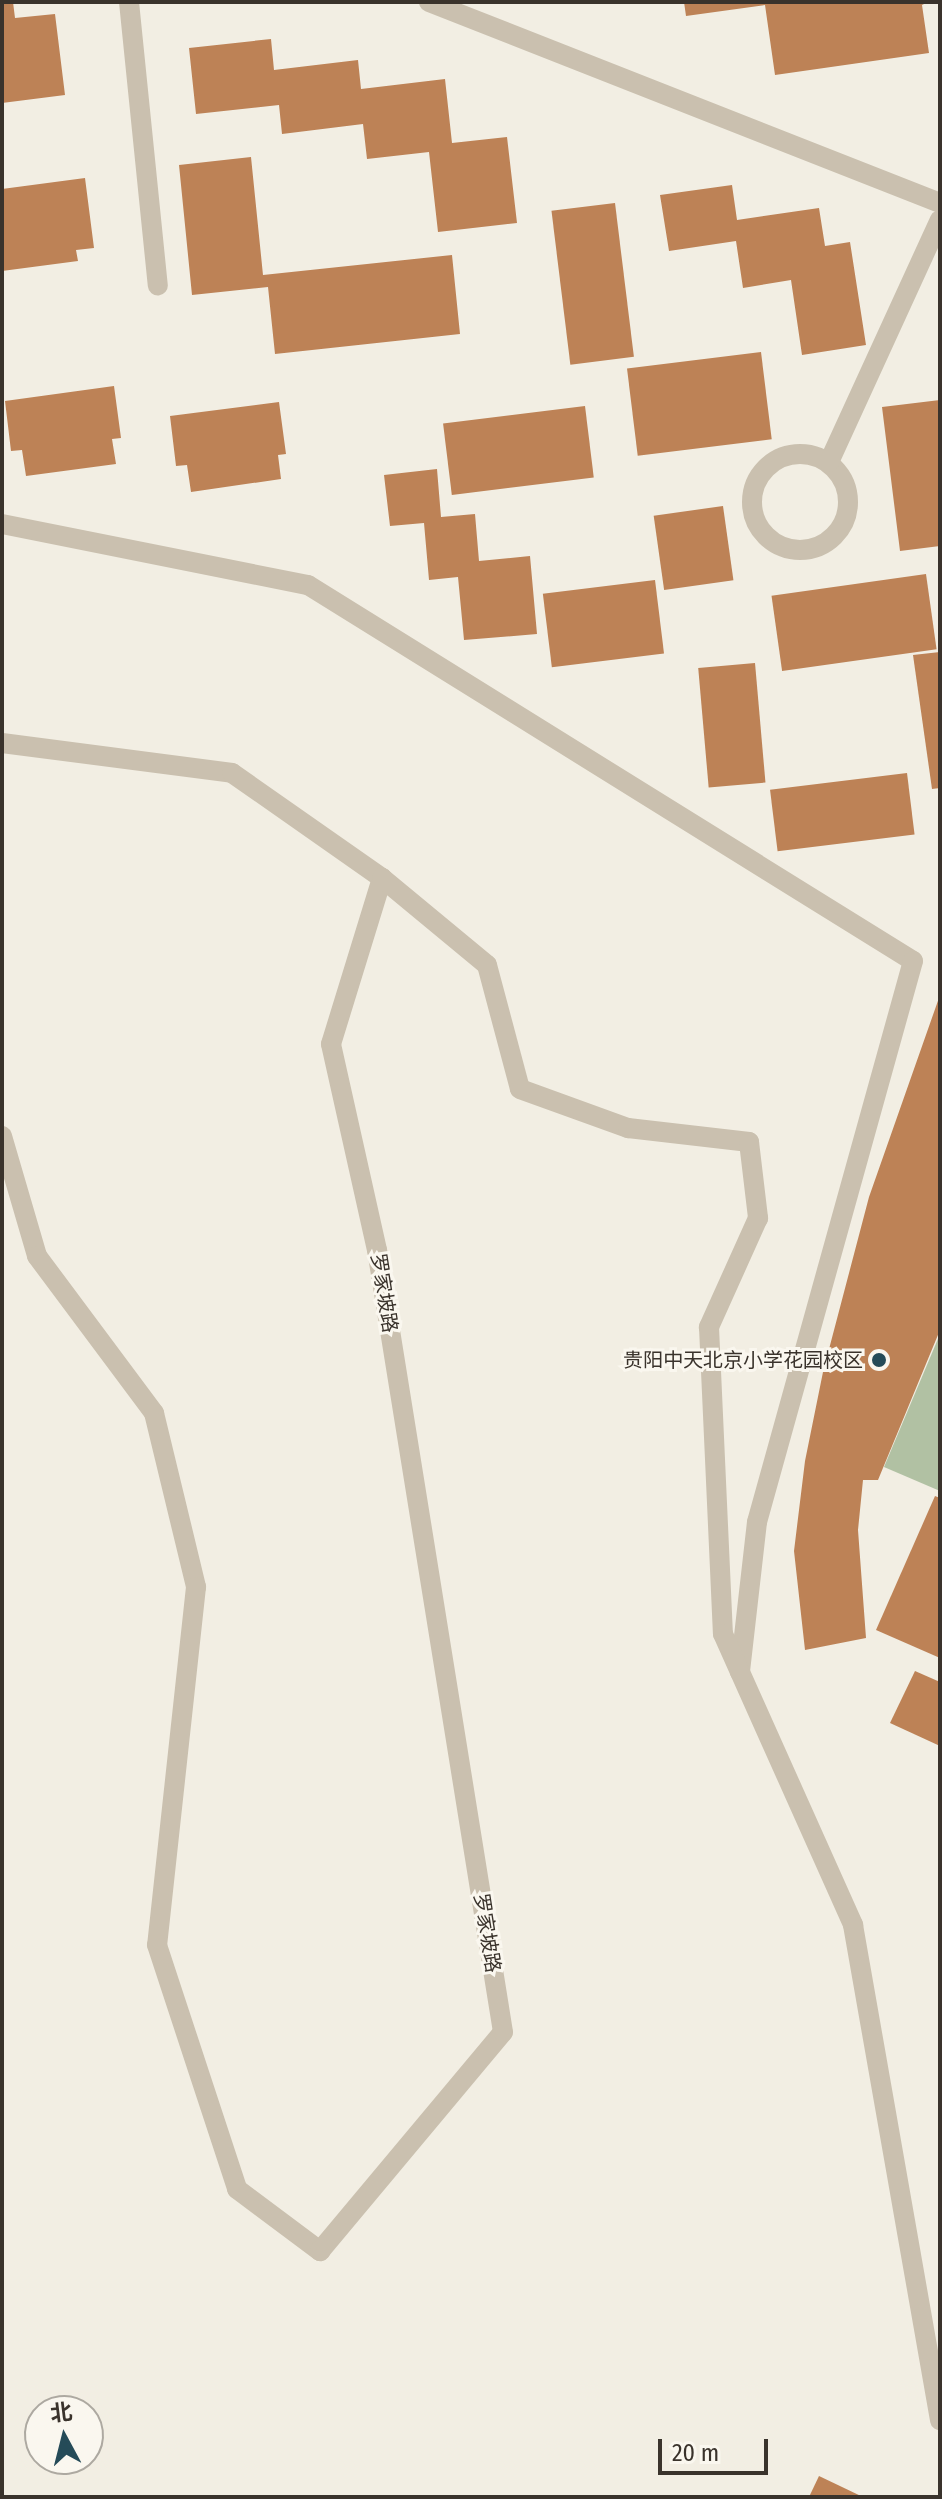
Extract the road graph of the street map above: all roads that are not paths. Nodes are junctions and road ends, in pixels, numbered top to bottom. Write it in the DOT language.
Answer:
graph roads {
  1 [pos="129,2"];
  2 [pos="429,2"];
  3 [pos="940,203"];
  4 [pos="940,220"];
  5 [pos="158,286"];
  6 [pos="829,462"];
  7 [pos="2,524"];
  8 [pos="2,743"];
  9 [pos="382,878"];
  10 [pos="2,1136"];
  11 [pos="740,1672"];
  12 [pos="939,2413"];
  1 -- 5 [label="street"];
  2 -- 3 [label="street"];
  4 -- 6 [label="street"];
  6 -- 6 [label="street"];
  7 -- 11 [label="street"];
  8 -- 9 [label="street"];
  9 -- 10 [label="street, 罗家坡路"];
  9 -- 11 [label="street"];
  11 -- 12 [label="street"];
}
